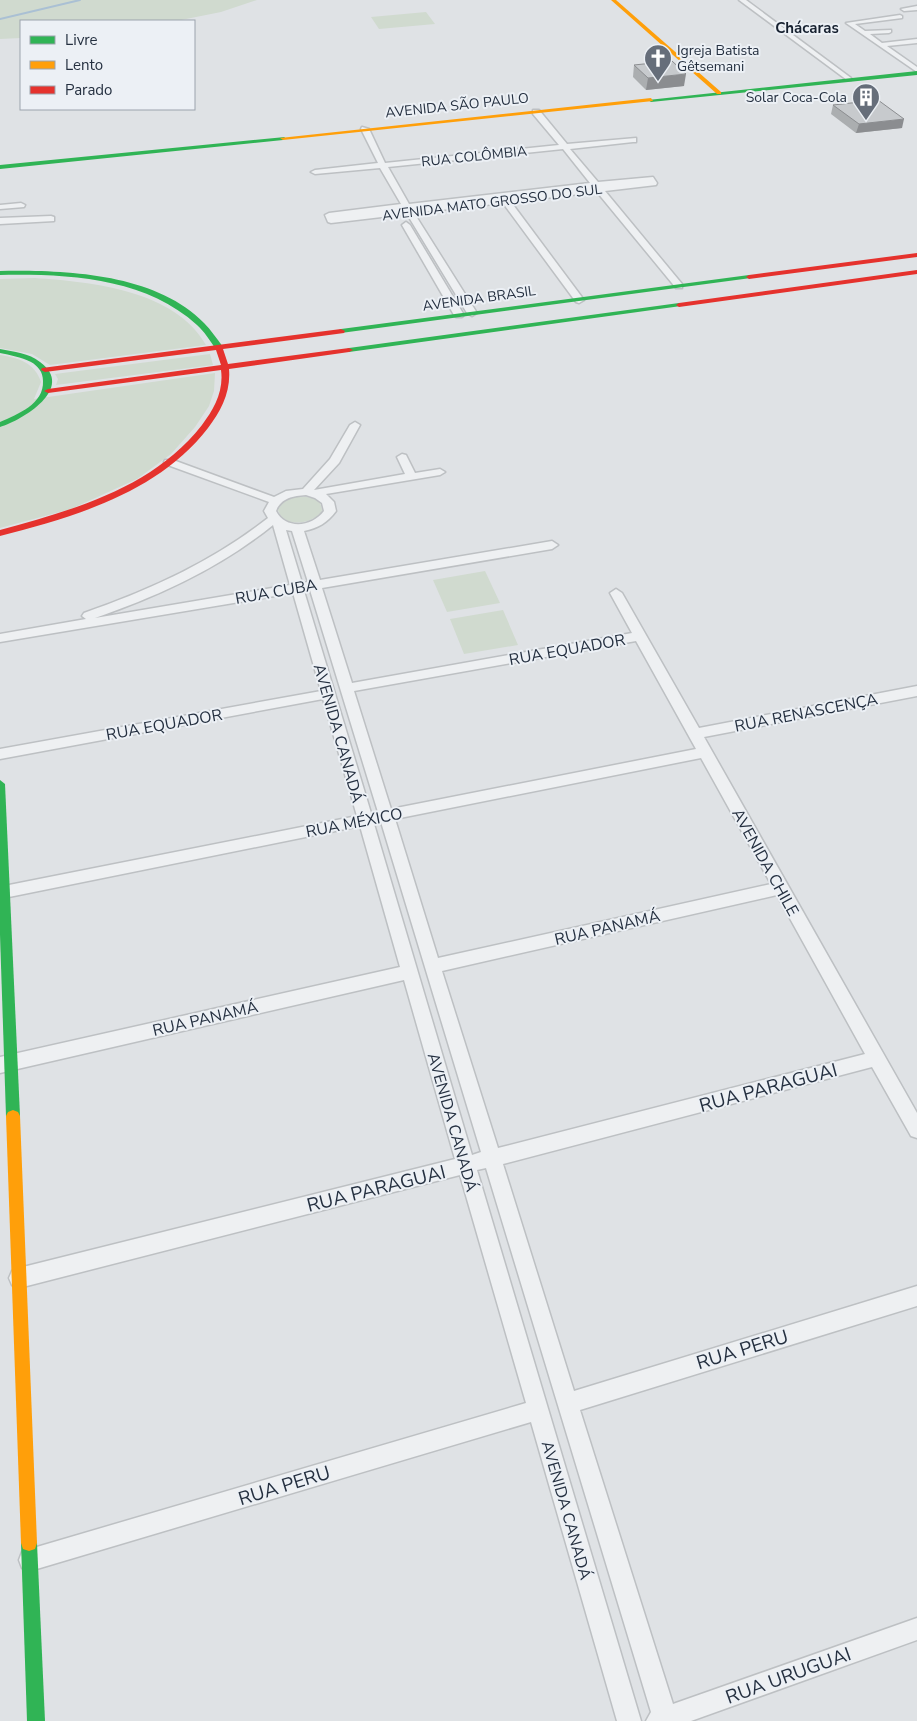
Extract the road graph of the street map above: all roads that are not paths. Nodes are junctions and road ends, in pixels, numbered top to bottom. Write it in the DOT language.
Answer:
graph roads {
  1 [pos="613,0"];
  2 [pos="742,0"];
  3 [pos="904,9"];
  4 [pos="916,12"];
  5 [pos="900,17"];
  6 [pos="888,31"];
  7 [pos="864,33"];
  8 [pos="917,41"];
  9 [pos="881,45"];
  10 [pos="908,56"];
  11 [pos="899,57"];
  12 [pos="917,71"];
  13 [pos="849,79"];
  14 [pos="719,93"];
  15 [pos="536,112"];
  16 [pos="361,130"];
  17 [pos="633,140"];
  18 [pos="565,147"];
  19 [pos="378,166"];
  20 [pos="0,167"];
  21 [pos="314,172"];
  22 [pos="651,181"];
  23 [pos="598,187"];
  24 [pos="505,200"];
  25 [pos="21,205"];
  26 [pos="0,207"];
  27 [pos="408,209"];
  28 [pos="397,210"];
  29 [pos="330,218"];
  30 [pos="51,219"];
  31 [pos="0,221"];
  32 [pos="917,255"];
  33 [pos="917,272"];
  34 [pos="0,273"];
  35 [pos="678,286"];
  36 [pos="579,300"];
  37 [pos="472,313"];
  38 [pos="459,315"];
  39 [pos="476,331"];
  40 [pos="221,347"];
  41 [pos="0,351"];
  42 [pos="227,365"];
  43 [pos="45,370"];
  44 [pos="48,391"];
  45 [pos="0,425"];
  46 [pos="355,425"];
  47 [pos="402,457"];
  48 [pos="169,462"];
  49 [pos="412,477"];
  50 [pos="310,493"];
  51 [pos="276,501"];
  52 [pos="327,501"];
  53 [pos="276,521"];
  54 [pos="297,527"];
  55 [pos="0,533"];
  56 [pos="552,545"];
  57 [pos="315,585"];
  58 [pos="297,588"];
  59 [pos="616,593"];
  60 [pos="44,631"];
  61 [pos="640,636"];
  62 [pos="0,638"];
  63 [pos="347,688"];
  64 [pos="917,691"];
  65 [pos="328,694"];
  66 [pos="695,734"];
  67 [pos="705,752"];
  68 [pos="0,754"];
  69 [pos="0,784"];
  70 [pos="386,816"];
  71 [pos="365,820"];
  72 [pos="781,888"];
  73 [pos="4,892"];
  74 [pos="433,966"];
  75 [pos="410,972"];
  76 [pos="877,1058"];
  77 [pos="5,1064"];
  78 [pos="917,1130"];
  79 [pos="492,1158"];
  80 [pos="466,1165"];
  81 [pos="19,1278"];
  82 [pos="917,1296"];
  83 [pos="568,1402"];
  84 [pos="538,1410"];
  85 [pos="30,1560"];
  86 [pos="917,1629"];
  87 [pos="663,1720"];
  88 [pos="36,1721"];
  89 [pos="629,1721"];
  1 -- 14 [label="main road"];
  2 -- 13 [label="street"];
  3 -- 4 [label="street"];
  5 -- 7 [label="street"];
  6 -- 7 [label="street"];
  7 -- 9 [label="street"];
  8 -- 9 [label="street"];
  9 -- 11 [label="street"];
  10 -- 11 [label="street"];
  11 -- 12 [label="street"];
  12 -- 13 [label="main road, AVENIDA SÃO PAULO"];
  13 -- 14 [label="main road, AVENIDA SÃO PAULO"];
  14 -- 15 [label="main road, AVENIDA SÃO PAULO"];
  15 -- 16 [label="main road, AVENIDA SÃO PAULO"];
  15 -- 18 [label="street"];
  16 -- 19 [label="street"];
  16 -- 20 [label="main road, AVENIDA SÃO PAULO"];
  17 -- 18 [label="street, RUA COLÔMBIA"];
  18 -- 19 [label="street, RUA COLÔMBIA"];
  18 -- 23 [label="street"];
  19 -- 21 [label="street, RUA COLÔMBIA"];
  19 -- 27 [label="street"];
  19 -- 28 [label="street"];
  22 -- 23 [label="street, AVENIDA MATO GROSSO DO SUL"];
  23 -- 24 [label="street, AVENIDA MATO GROSSO DO SUL"];
  23 -- 27 [label="street, AVENIDA MATO GROSSO DO SUL"];
  23 -- 35 [label="street"];
  24 -- 27 [label="street, AVENIDA MATO GROSSO DO SUL"];
  24 -- 36 [label="street"];
  25 -- 26 [label="street"];
  27 -- 28 [label="street, AVENIDA MATO GROSSO DO SUL"];
  27 -- 37 [label="street"];
  28 -- 29 [label="street, AVENIDA MATO GROSSO DO SUL"];
  28 -- 38 [label="street"];
  30 -- 31 [label="street"];
  32 -- 35 [label="main road, AVENIDA BRASIL"];
  33 -- 39 [label="main road, AVENIDA BRASIL"];
  34 -- 40 [label="main road"];
  35 -- 36 [label="main road, AVENIDA BRASIL"];
  36 -- 37 [label="main road, AVENIDA BRASIL"];
  37 -- 38 [label="main road, AVENIDA BRASIL"];
  37 -- 39 [label="main road"];
  38 -- 39 [label="main road"];
  38 -- 40 [label="main road, AVENIDA BRASIL"];
  39 -- 42 [label="main road, AVENIDA BRASIL"];
  40 -- 42 [label="main road"];
  40 -- 43 [label="main road, AVENIDA BRASIL"];
  41 -- 43 [label="main road"];
  42 -- 44 [label="main road, AVENIDA BRASIL"];
  42 -- 48 [label="main road"];
  43 -- 44 [label="main road"];
  44 -- 45 [label="main road"];
  46 -- 50 [label="street"];
  47 -- 49 [label="street"];
  48 -- 51 [label="street"];
  48 -- 55 [label="main road"];
  49 -- 50 [label="street"];
  49 -- 52 [label="street"];
  50 -- 51 [label="street"];
  50 -- 52 [label="street"];
  51 -- 53 [label="street"];
  52 -- 54 [label="street"];
  53 -- 54 [label="street"];
  53 -- 58 [label="street, AVENIDA CANADÁ"];
  53 -- 60 [label="street"];
  54 -- 57 [label="street, AVENIDA CANADÁ"];
  56 -- 57 [label="street, RUA CUBA"];
  57 -- 58 [label="street, RUA CUBA"];
  57 -- 63 [label="street, AVENIDA CANADÁ"];
  58 -- 60 [label="street, RUA CUBA"];
  58 -- 65 [label="street, AVENIDA CANADÁ"];
  59 -- 61 [label="street, AVENIDA CHILE"];
  60 -- 62 [label="street, RUA CUBA"];
  61 -- 63 [label="street, RUA EQUADOR"];
  61 -- 66 [label="street, AVENIDA CHILE"];
  63 -- 70 [label="street, AVENIDA CANADÁ"];
  64 -- 66 [label="street, RUA RENASCENÇA"];
  65 -- 68 [label="street, RUA EQUADOR"];
  65 -- 71 [label="street, AVENIDA CANADÁ"];
  66 -- 67 [label="street, AVENIDA CHILE"];
  67 -- 70 [label="street, RUA MÉXICO"];
  67 -- 72 [label="street, AVENIDA CHILE"];
  69 -- 73 [label="main road"];
  70 -- 71 [label="street, RUA MÉXICO"];
  70 -- 74 [label="street, AVENIDA CANADÁ"];
  71 -- 73 [label="street, RUA MÉXICO"];
  71 -- 75 [label="street, AVENIDA CANADÁ"];
  72 -- 74 [label="street, RUA PANAMÁ"];
  72 -- 76 [label="street, AVENIDA CHILE"];
  73 -- 77 [label="main road"];
  74 -- 79 [label="street, AVENIDA CANADÁ"];
  75 -- 77 [label="street, RUA PANAMÁ"];
  75 -- 80 [label="street, AVENIDA CANADÁ"];
  76 -- 78 [label="street, AVENIDA CHILE"];
  76 -- 79 [label="street, RUA PARAGUAI"];
  77 -- 81 [label="main road"];
  79 -- 80 [label="street, RUA PARAGUAI"];
  79 -- 83 [label="street, AVENIDA CANADÁ"];
  80 -- 81 [label="street, RUA PARAGUAI"];
  80 -- 84 [label="street, AVENIDA CANADÁ"];
  81 -- 85 [label="main road"];
  82 -- 83 [label="street, RUA PERU"];
  83 -- 87 [label="street, AVENIDA CANADÁ"];
  84 -- 85 [label="street, RUA PERU"];
  84 -- 89 [label="street, AVENIDA CANADÁ"];
  85 -- 88 [label="main road"];
  86 -- 87 [label="street, RUA URUGUAI"];
}
